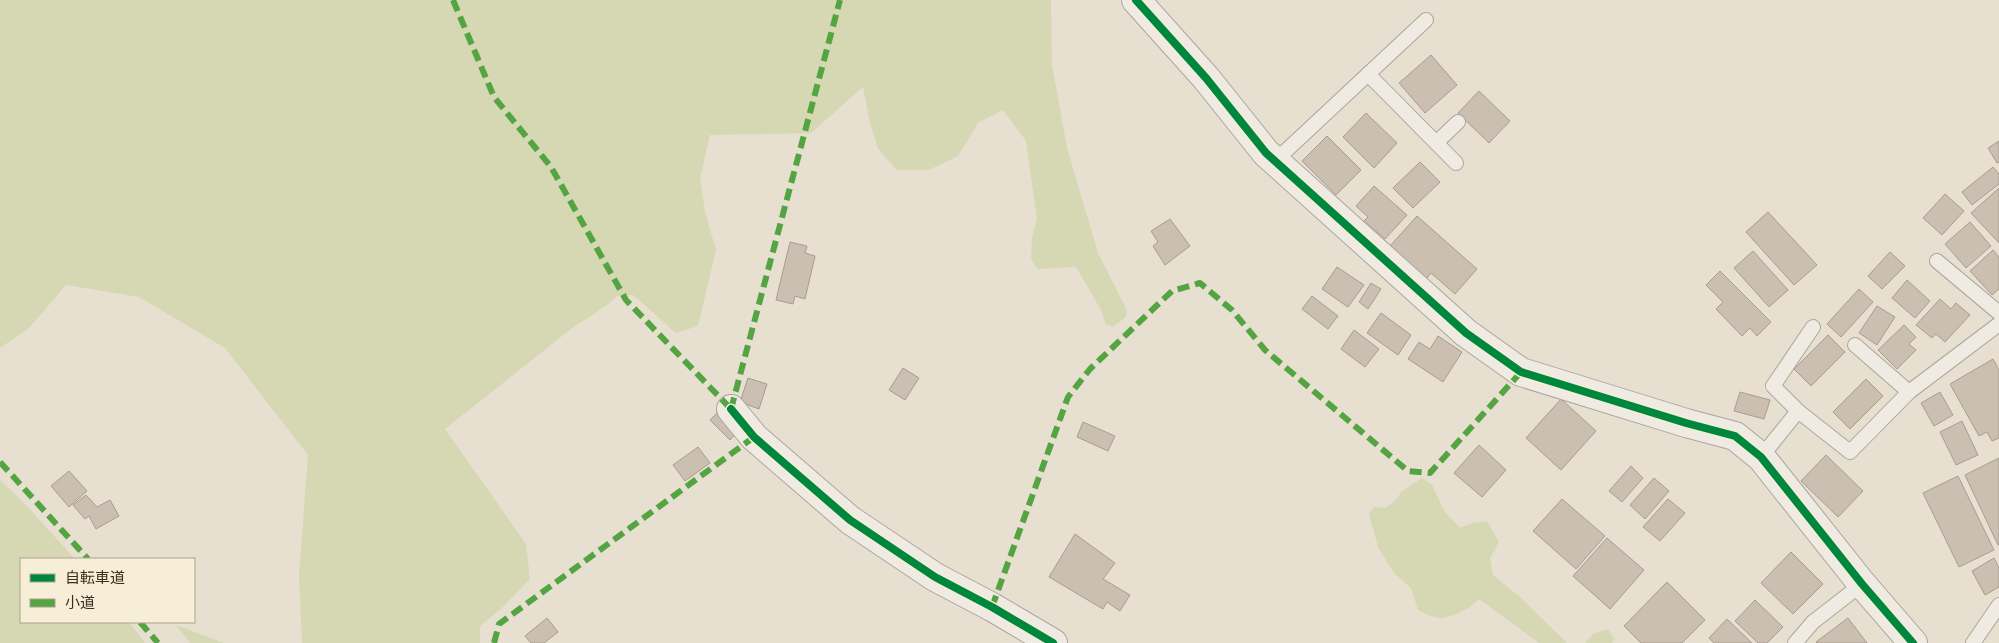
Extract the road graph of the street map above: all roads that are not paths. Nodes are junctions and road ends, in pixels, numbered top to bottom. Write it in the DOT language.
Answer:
graph roads {
  1 [pos="1136,0"];
  2 [pos="1426,20"];
  3 [pos="1368,74"];
  4 [pos="1458,122"];
  5 [pos="1436,142"];
  6 [pos="1275,161"];
  7 [pos="1456,163"];
  8 [pos="1937,261"];
  9 [pos="1999,312"];
  10 [pos="1999,324"];
  11 [pos="1813,327"];
  12 [pos="1855,345"];
  13 [pos="1909,392"];
  14 [pos="731,409"];
  15 [pos="1798,411"];
  16 [pos="1761,457"];
  17 [pos="1862,584"];
  18 [pos="1999,605"];
  19 [pos="1053,643"];
  20 [pos="1795,643"];
  21 [pos="1913,643"];
  22 [pos="1973,643"];
  1 -- 6 [label="street"];
  2 -- 3 [label="lane"];
  3 -- 5 [label="lane"];
  3 -- 6 [label="lane"];
  4 -- 5 [label="lane"];
  5 -- 7 [label="lane"];
  6 -- 16 [label="street"];
  8 -- 9 [label="lane"];
  10 -- 13 [label="lane"];
  11 -- 15 [label="lane"];
  12 -- 13 [label="lane"];
  13 -- 15 [label="lane"];
  14 -- 19 [label="street"];
  15 -- 16 [label="lane"];
  16 -- 17 [label="street"];
  17 -- 20 [label="lane"];
  17 -- 21 [label="street"];
  18 -- 22 [label="lane"];
}
